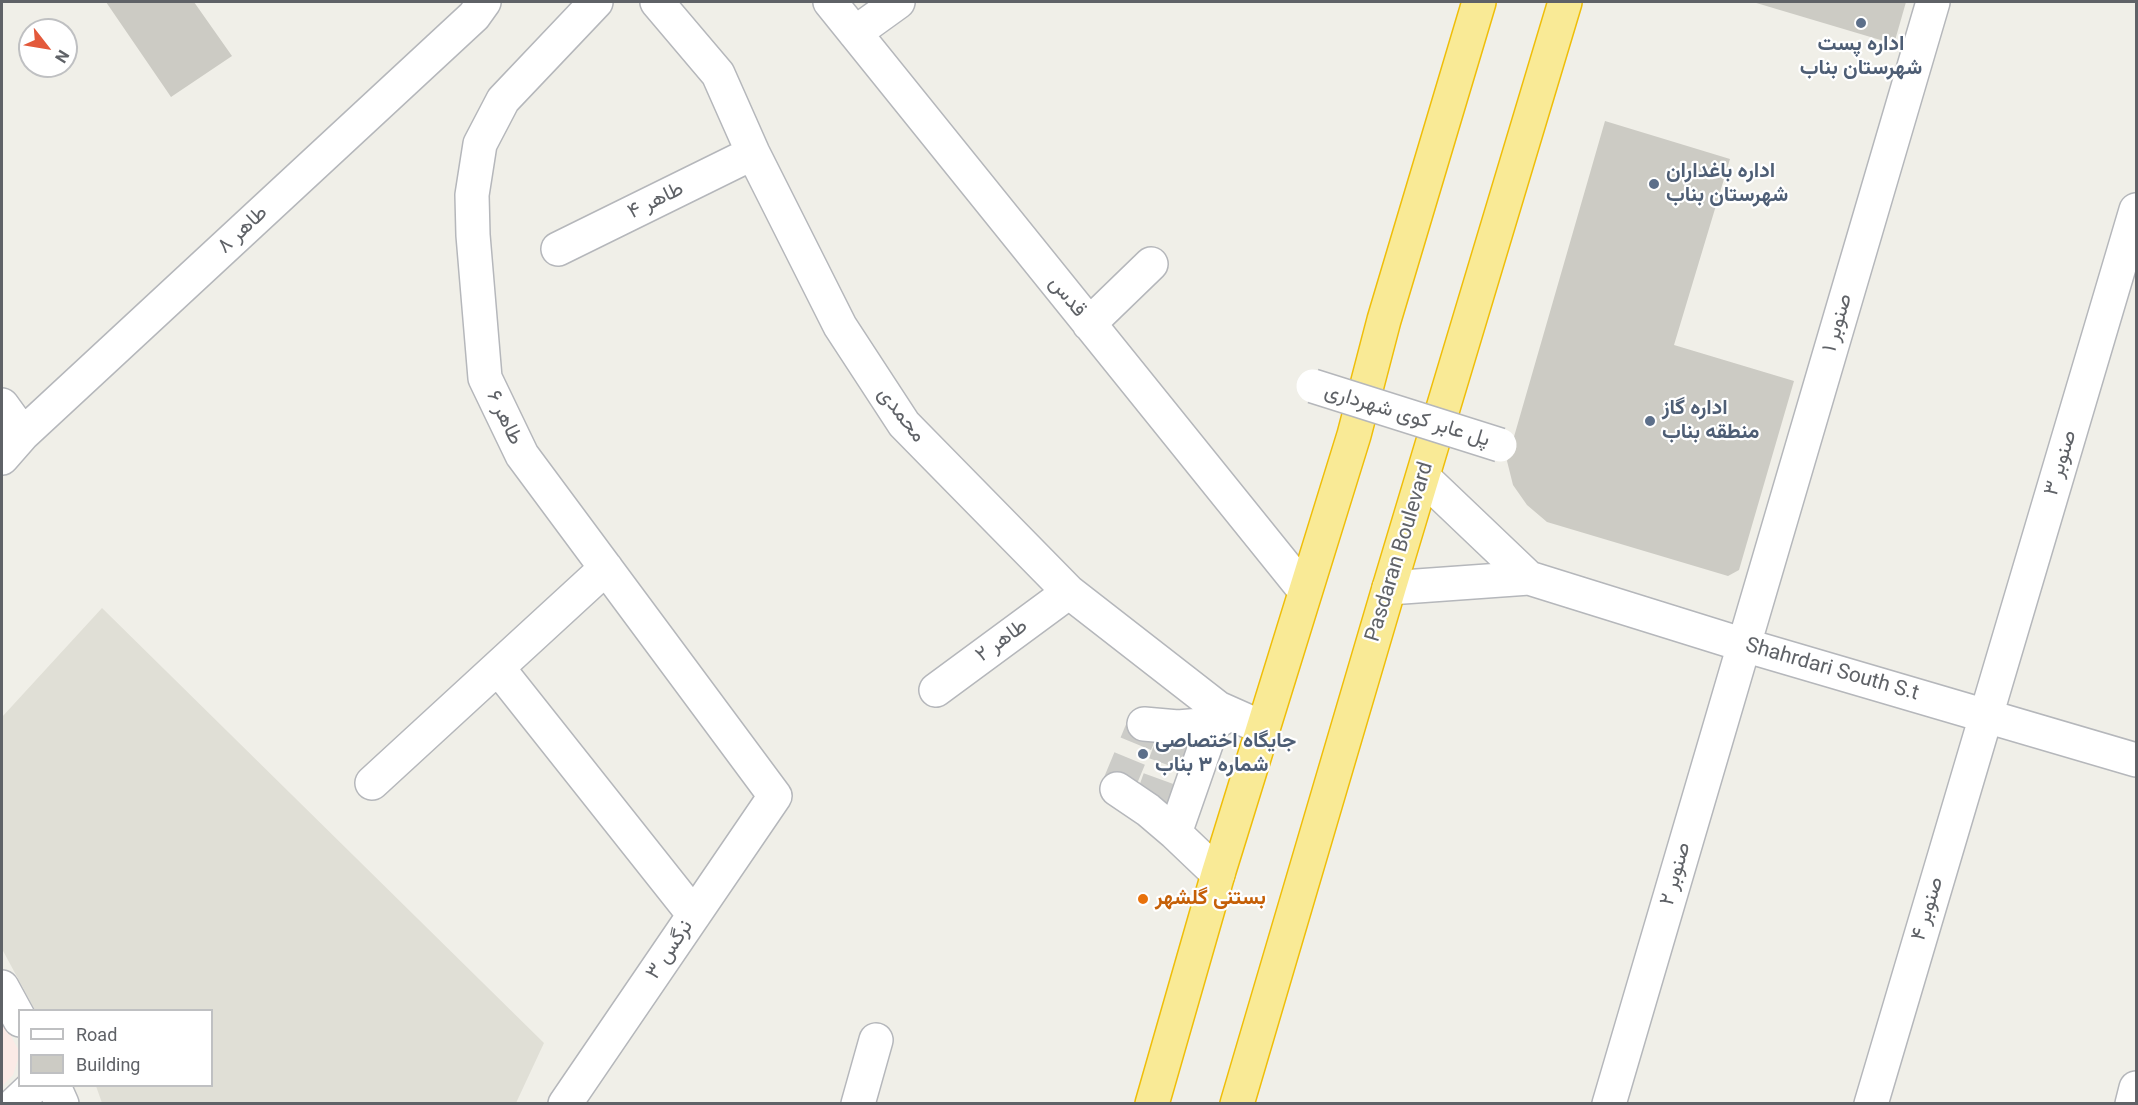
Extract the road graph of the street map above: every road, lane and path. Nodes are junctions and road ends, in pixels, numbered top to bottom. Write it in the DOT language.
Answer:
graph roads {
  1 [pos="484,2"];
  2 [pos="596,2"];
  3 [pos="657,2"];
  4 [pos="830,2"];
  5 [pos="898,2"];
  6 [pos="1479,2"];
  7 [pos="1565,2"];
  8 [pos="1933,2"];
  9 [pos="855,33"];
  10 [pos="753,153"];
  11 [pos="2136,210"];
  12 [pos="558,249"];
  13 [pos="1150,264"];
  14 [pos="1089,324"];
  15 [pos="1313,386"];
  16 [pos="2,405"];
  17 [pos="1500,445"];
  18 [pos="12,446"];
  19 [pos="1423,477"];
  20 [pos="606,568"];
  21 [pos="1529,578"];
  22 [pos="1389,588"];
  23 [pos="1305,591"];
  24 [pos="1069,592"];
  25 [pos="1744,645"];
  26 [pos="498,668"];
  27 [pos="936,690"];
  28 [pos="1986,716"];
  29 [pos="1222,719"];
  30 [pos="1144,724"];
  31 [pos="1263,728"];
  32 [pos="2136,760"];
  33 [pos="372,783"];
  34 [pos="1117,789"];
  35 [pos="775,796"];
  36 [pos="1175,833"];
  37 [pos="1218,874"];
  38 [pos="693,915"];
  39 [pos="2,987"];
  40 [pos="18,1016"];
  41 [pos="876,1040"];
  42 [pos="33,1087"];
  43 [pos="54,1087"];
  44 [pos="2136,1088"];
  45 [pos="15,1104"];
  46 [pos="62,1104"];
  47 [pos="565,1104"];
  48 [pos="858,1104"];
  49 [pos="1152,1104"];
  50 [pos="1237,1104"];
  51 [pos="1609,1104"];
  52 [pos="1871,1104"];
  53 [pos="2132,1104"];
  1 -- 18 [label="street, طاهر ۸"];
  2 -- 20 [label="street, طاهر ۶"];
  3 -- 10 [label="street, محمدی"];
  4 -- 9 [label="street, قدس"];
  5 -- 9 [label="street"];
  6 -- 23 [label="highway"];
  7 -- 19 [label="highway, Pasdaran Boulevard"];
  8 -- 25 [label="street, صنوبر ۱"];
  9 -- 14 [label="street, قدس"];
  10 -- 12 [label="street, طاهر ۴"];
  10 -- 24 [label="street, محمدی"];
  11 -- 28 [label="street, صنوبر ۳"];
  13 -- 14 [label="street"];
  14 -- 23 [label="street, قدس"];
  15 -- 17 [label="street, پل عابر کوی شهرداری, bridge"];
  16 -- 18 [label="street"];
  19 -- 21 [label="street"];
  19 -- 22 [label="highway, Pasdaran Boulevard"];
  20 -- 26 [label="street"];
  20 -- 35 [label="street, طاهر ۶"];
  21 -- 22 [label="street"];
  21 -- 25 [label="street, Shahrdari South S.t"];
  22 -- 50 [label="highway, Pasdaran Boulevard"];
  23 -- 31 [label="highway"];
  24 -- 27 [label="street, طاهر ۲"];
  24 -- 29 [label="street, محمدی"];
  25 -- 28 [label="street, Shahrdari South S.t"];
  25 -- 51 [label="street, صنوبر ۲"];
  26 -- 33 [label="street"];
  26 -- 38 [label="street"];
  28 -- 32 [label="street, Shahrdari South S.t"];
  28 -- 52 [label="street, صنوبر ۴"];
  29 -- 30 [label="street"];
  29 -- 31 [label="street, محمدی"];
  29 -- 36 [label="street"];
  31 -- 37 [label="highway"];
  34 -- 36 [label="street"];
  35 -- 38 [label="street, نرگس ۳"];
  36 -- 37 [label="street"];
  37 -- 49 [label="highway"];
  38 -- 47 [label="street, نرگس ۳"];
  39 -- 40 [label="street"];
  41 -- 48 [label="street"];
  42 -- 45 [label="street"];
  43 -- 46 [label="street"];
  44 -- 53 [label="street"];
}
